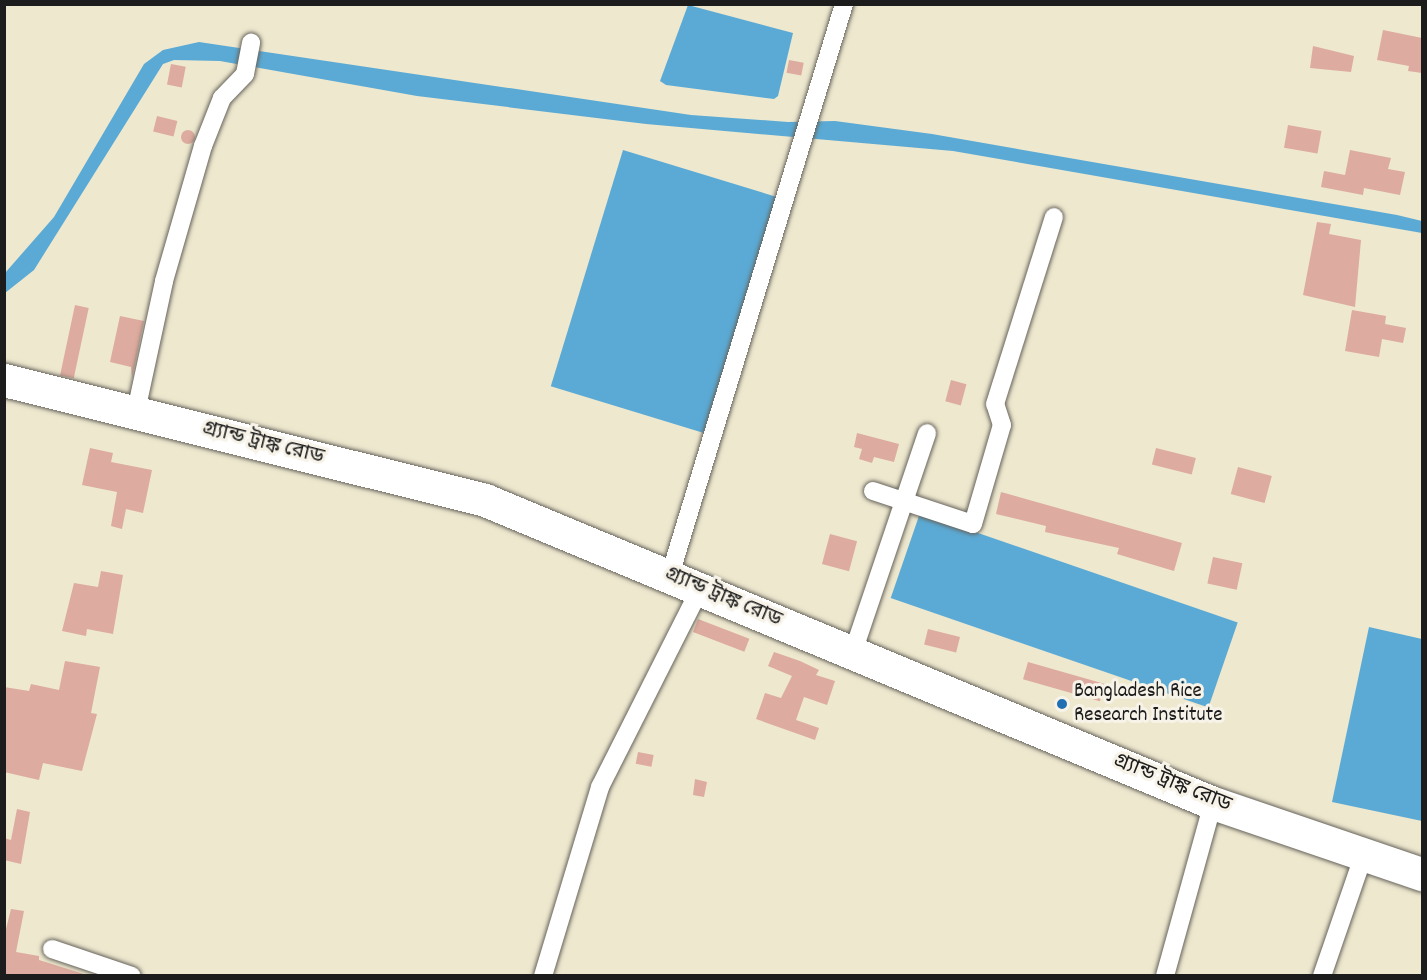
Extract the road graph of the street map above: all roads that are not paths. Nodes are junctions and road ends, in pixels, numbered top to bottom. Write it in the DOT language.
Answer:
graph roads {
  1 [pos="844,4"];
  2 [pos="251,43"];
  3 [pos="1054,217"];
  4 [pos="4,380"];
  5 [pos="136,411"];
  6 [pos="927,433"];
  7 [pos="873,491"];
  8 [pos="904,502"];
  9 [pos="670,575"];
  10 [pos="699,591"];
  11 [pos="853,652"];
  12 [pos="1213,803"];
  13 [pos="1364,854"];
  14 [pos="1422,874"];
  15 [pos="52,949"];
  16 [pos="132,975"];
  17 [pos="543,975"];
  18 [pos="1165,975"];
  19 [pos="1323,975"];
  1 -- 9 [label="street"];
  2 -- 5 [label="street"];
  3 -- 8 [label="street"];
  4 -- 5 [label="highway, গ্র্যান্ড ট্রাঙ্ক রোড"];
  5 -- 9 [label="highway, গ্র্যান্ড ট্রাঙ্ক রোড"];
  6 -- 8 [label="street"];
  7 -- 8 [label="street"];
  8 -- 11 [label="street"];
  9 -- 10 [label="highway, গ্র্যান্ড ট্রাঙ্ক রোড"];
  10 -- 11 [label="highway, গ্র্যান্ড ট্রাঙ্ক রোড"];
  10 -- 17 [label="street"];
  11 -- 12 [label="highway, গ্র্যান্ড ট্রাঙ্ক রোড"];
  12 -- 13 [label="highway, গ্র্যান্ড ট্রাঙ্ক রোড"];
  12 -- 18 [label="street"];
  13 -- 14 [label="highway, গ্র্যান্ড ট্রাঙ্ক রোড"];
  13 -- 19 [label="street"];
  15 -- 16 [label="street"];
}
